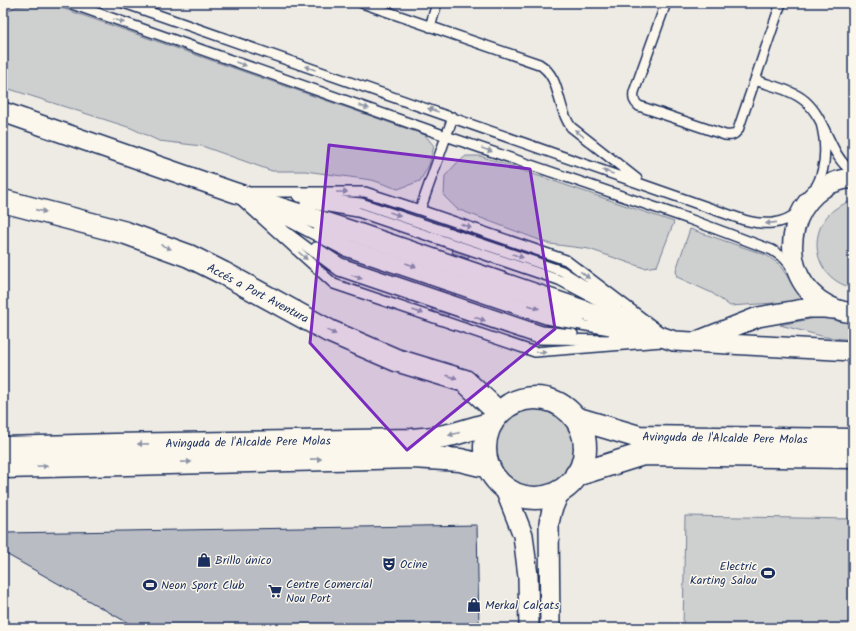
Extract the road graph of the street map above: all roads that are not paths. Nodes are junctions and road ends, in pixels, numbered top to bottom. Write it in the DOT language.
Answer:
graph roads {
  1 [pos="69,3"];
  2 [pos="124,3"];
  3 [pos="362,3"];
  4 [pos="437,3"];
  5 [pos="666,3"];
  6 [pos="781,3"];
  7 [pos="430,27"];
  8 [pos="755,80"];
  9 [pos="3,112"];
  10 [pos="453,117"];
  11 [pos="821,123"];
  12 [pos="446,136"];
  13 [pos="853,172"];
  14 [pos="853,178"];
  15 [pos="643,184"];
  16 [pos="233,192"];
  17 [pos="3,201"];
  18 [pos="805,206"];
  19 [pos="420,210"];
  20 [pos="800,279"];
  21 [pos="850,313"];
  22 [pos="674,341"];
  23 [pos="694,342"];
  24 [pos="853,351"];
  25 [pos="495,418"];
  26 [pos="575,418"];
  27 [pos="853,440"];
  28 [pos="3,448"];
  29 [pos="853,457"];
  30 [pos="3,467"];
  31 [pos="489,467"];
  32 [pos="576,475"];
  33 [pos="504,487"];
  34 [pos="560,491"];
  35 [pos="529,628"];
  36 [pos="550,628"];
  1 -- 12 [label="lane, one-way"];
  10 -- 2 [label="lane, one-way"];
  3 -- 7 [label="lane"];
  4 -- 7 [label="lane"];
  5 -- 8 [label="lane"];
  6 -- 8 [label="lane"];
  15 -- 7 [label="lane, one-way"];
  8 -- 11 [label="lane"];
  9 -- 16 [label="street"];
  10 -- 12 [label="lane"];
  15 -- 10 [label="lane, one-way"];
  11 -- 13 [label="lane"];
  11 -- 18 [label="lane"];
  12 -- 19 [label="lane"];
  12 -- 20 [label="lane, one-way"];
  14 -- 18 [label="street"];
  18 -- 15 [label="lane, one-way"];
  16 -- 19 [label="lane, one-way"];
  16 -- 22 [label="street, one-way"];
  16 -- 22 [label="lane, one-way"];
  16 -- 22 [label="lane, one-way"];
  16 -- 22 [label="lane, one-way"];
  17 -- 25 [label="street, Accés a Port Aventura, one-way"];
  18 -- 20 [label="street"];
  19 -- 22 [label="lane, one-way"];
  20 -- 21 [label="street"];
  21 -- 23 [label="street"];
  22 -- 23 [label="street"];
  23 -- 24 [label="street"];
  25 -- 26 [label="street"];
  25 -- 28 [label="street, Avinguda de l'Alcalde Pere Molas, one-way"];
  25 -- 31 [label="street"];
  26 -- 27 [label="street, Avinguda de l'Alcalde Pere Molas"];
  26 -- 32 [label="street"];
  29 -- 32 [label="street, Avinguda de l'Alcalde Pere Molas"];
  30 -- 31 [label="street, Avinguda de l'Alcalde Pere Molas, one-way"];
  31 -- 33 [label="street"];
  32 -- 34 [label="street"];
  33 -- 34 [label="street"];
  33 -- 35 [label="street"];
  34 -- 36 [label="street"];
}
